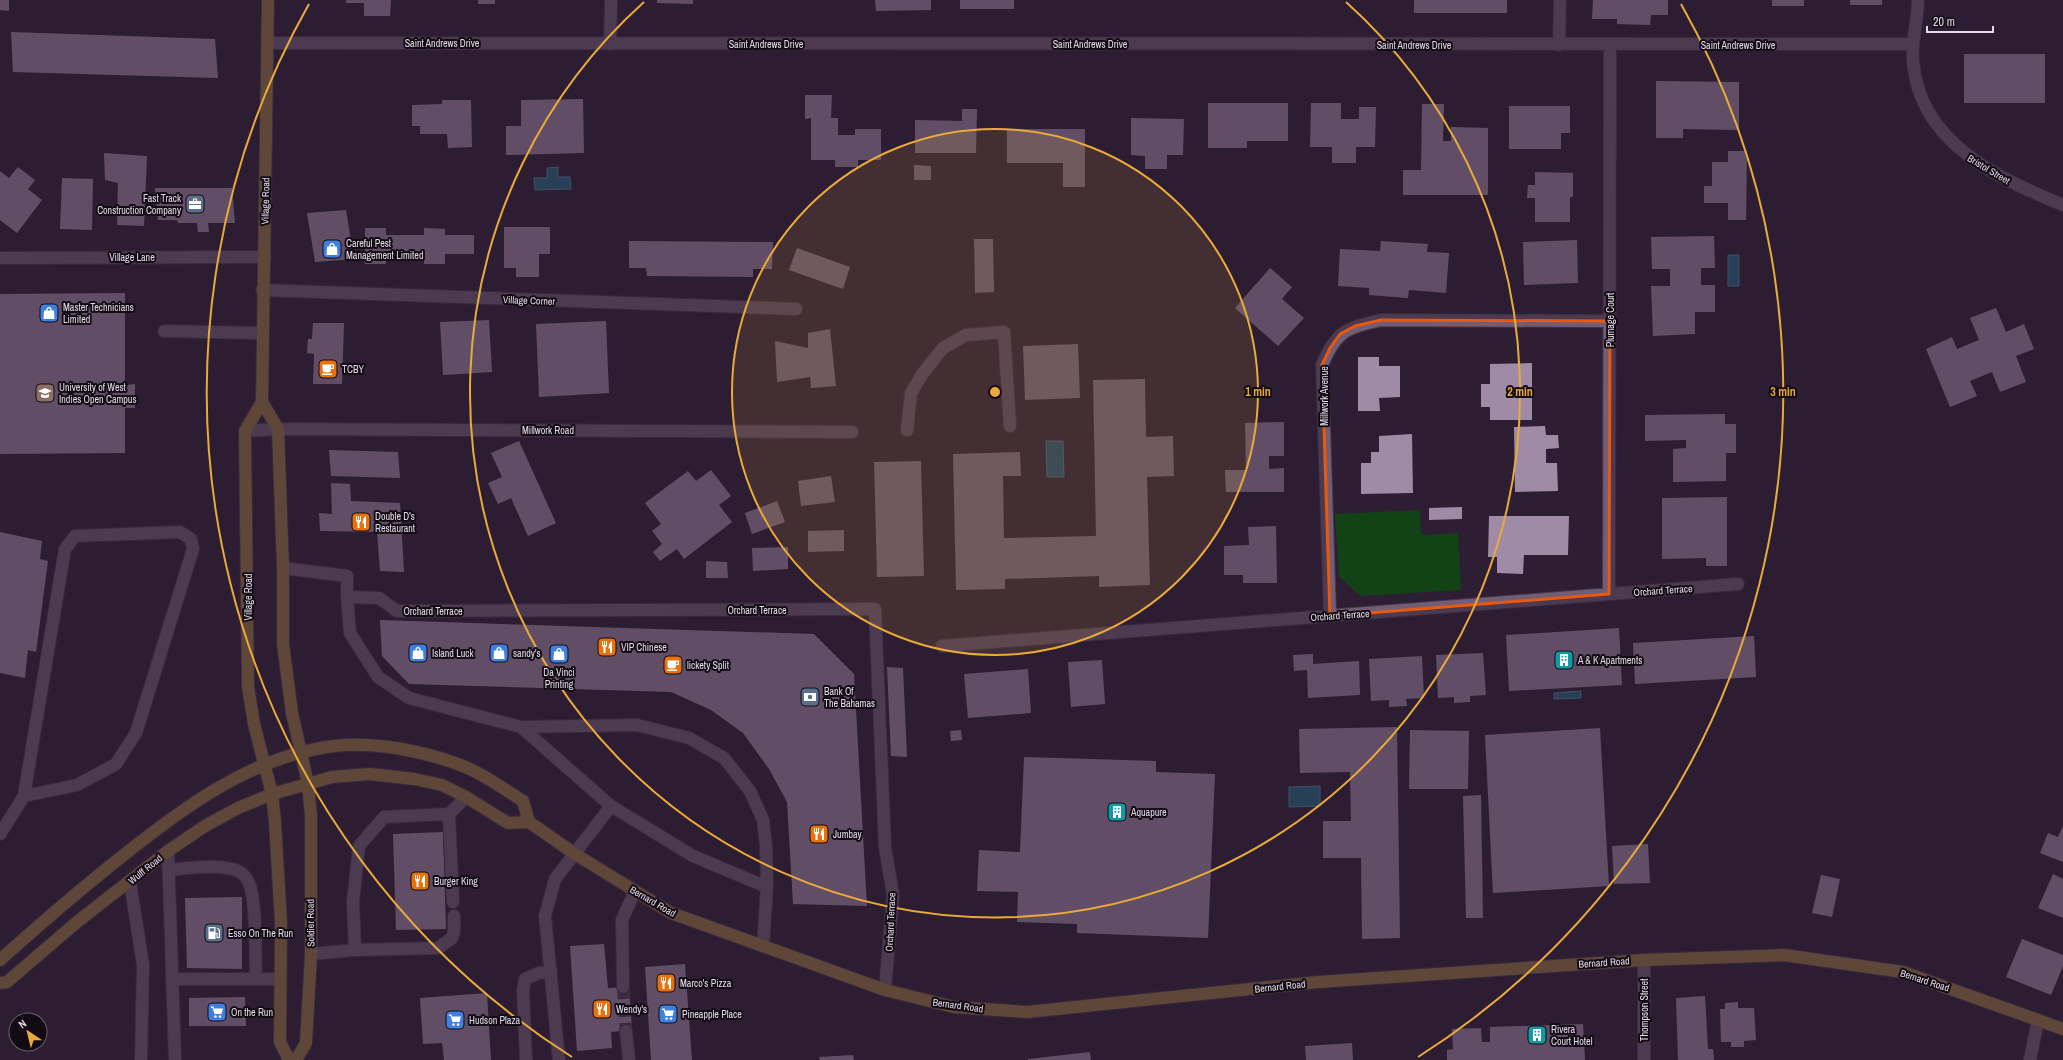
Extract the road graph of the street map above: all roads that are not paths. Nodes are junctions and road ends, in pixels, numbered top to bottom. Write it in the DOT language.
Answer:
graph roads {
  1 [pos="268,0"];
  2 [pos="611,0"];
  3 [pos="1560,0"];
  4 [pos="1918,0"];
  5 [pos="268,43"];
  6 [pos="610,44"];
  7 [pos="1913,44"];
  8 [pos="1559,45"];
  9 [pos="1610,45"];
  10 [pos="2063,205"];
  11 [pos="265,257"];
  12 [pos="0,258"];
  13 [pos="262,290"];
  14 [pos="796,309"];
  15 [pos="1610,321"];
  16 [pos="164,331"];
  17 [pos="262,333"];
  18 [pos="262,402"];
  19 [pos="1010,426"];
  20 [pos="278,429"];
  21 [pos="907,430"];
  22 [pos="245,431"];
  23 [pos="852,432"];
  24 [pos="283,568"];
  25 [pos="1738,584"];
  26 [pos="1609,594"];
  27 [pos="347,597"];
  28 [pos="1330,616"];
  29 [pos="942,646"];
  30 [pos="521,727"];
  31 [pos="302,753"];
  32 [pos="265,765"];
  33 [pos="308,784"];
  34 [pos="272,794"];
  35 [pos="24,796"];
  36 [pos="466,797"];
  37 [pos="611,806"];
  38 [pos="449,814"];
  39 [pos="529,822"];
  40 [pos="0,834"];
  41 [pos="168,851"];
  42 [pos="575,854"];
  43 [pos="168,870"];
  44 [pos="130,882"];
  45 [pos="766,887"];
  46 [pos="635,891"];
  47 [pos="453,902"];
  48 [pos="454,916"];
  49 [pos="763,946"];
  50 [pos="355,950"];
  51 [pos="311,954"];
  52 [pos="0,960"];
  53 [pos="1644,960"];
  54 [pos="552,971"];
  55 [pos="256,978"];
  56 [pos="280,978"];
  57 [pos="172,979"];
  58 [pos="0,983"];
  59 [pos="622,987"];
  60 [pos="885,990"];
  61 [pos="2038,1020"];
  62 [pos="2063,1029"];
  63 [pos="626,1031"];
  64 [pos="141,1060"];
  65 [pos="175,1060"];
  66 [pos="289,1060"];
  67 [pos="296,1060"];
  68 [pos="526,1060"];
  69 [pos="559,1060"];
  70 [pos="629,1060"];
  71 [pos="1644,1060"];
  72 [pos="2030,1060"];
  1 -- 5 [label="main road, Village Road"];
  2 -- 6 [label="street"];
  3 -- 8 [label="street"];
  4 -- 7 [label="street, Bristol Street"];
  5 -- 6 [label="street, Saint Andrews Drive"];
  5 -- 11 [label="main road, Village Road"];
  6 -- 8 [label="street, Saint Andrews Drive"];
  7 -- 9 [label="street, Saint Andrews Drive"];
  7 -- 10 [label="street, Bristol Street"];
  8 -- 9 [label="street, Saint Andrews Drive"];
  9 -- 15 [label="street, Plumage Court"];
  11 -- 12 [label="street, Village Lane"];
  11 -- 13 [label="main road, Village Road"];
  13 -- 14 [label="street, Village Corner"];
  13 -- 17 [label="main road, Village Road"];
  15 -- 26 [label="street, Plumage Court"];
  15 -- 28 [label="street, Millwork Avenue"];
  16 -- 17 [label="street"];
  17 -- 18 [label="main road, Village Road"];
  18 -- 20 [label="main road"];
  18 -- 22 [label="main road"];
  19 -- 21 [label="street"];
  20 -- 22 [label="street, Millwork Road"];
  20 -- 23 [label="street, Millwork Road"];
  20 -- 24 [label="main road"];
  22 -- 32 [label="main road, Village Road"];
  24 -- 27 [label="street"];
  24 -- 31 [label="main road"];
  25 -- 26 [label="street, Orchard Terrace"];
  26 -- 28 [label="street, Orchard Terrace"];
  27 -- 30 [label="street"];
  27 -- 60 [label="street, Orchard Terrace"];
  28 -- 29 [label="street, Orchard Terrace"];
  30 -- 37 [label="street"];
  30 -- 45 [label="street"];
  31 -- 32 [label="main road"];
  31 -- 33 [label="main road"];
  31 -- 39 [label="main road"];
  32 -- 34 [label="main road, Village Road"];
  32 -- 52 [label="main road"];
  33 -- 34 [label="main road, Wulff Road"];
  33 -- 36 [label="main road"];
  33 -- 51 [label="main road, Soldier Road"];
  34 -- 41 [label="main road, Wulff Road"];
  34 -- 56 [label="main road"];
  35 -- 35 [label="street"];
  35 -- 40 [label="street"];
  36 -- 38 [label="street"];
  36 -- 39 [label="main road"];
  37 -- 42 [label="street"];
  37 -- 45 [label="street"];
  38 -- 47 [label="street"];
  38 -- 50 [label="street"];
  39 -- 42 [label="main road, Bernard Road"];
  41 -- 43 [label="street"];
  41 -- 44 [label="main road, Wulff Road"];
  42 -- 46 [label="main road, Bernard Road"];
  42 -- 54 [label="street"];
  43 -- 55 [label="street"];
  43 -- 57 [label="street"];
  44 -- 58 [label="main road, Wulff Road"];
  44 -- 64 [label="street"];
  45 -- 49 [label="street"];
  46 -- 49 [label="main road, Bernard Road"];
  46 -- 59 [label="street"];
  48 -- 50 [label="street"];
  49 -- 60 [label="main road, Bernard Road"];
  50 -- 51 [label="street"];
  51 -- 67 [label="main road, Soldier Road"];
  53 -- 60 [label="main road, Bernard Road"];
  53 -- 61 [label="main road, Bernard Road"];
  53 -- 71 [label="street, Thompson Street"];
  54 -- 68 [label="street"];
  54 -- 69 [label="street"];
  55 -- 56 [label="street"];
  55 -- 57 [label="street"];
  56 -- 66 [label="main road"];
  57 -- 65 [label="street"];
  61 -- 62 [label="main road, Bernard Road"];
  61 -- 72 [label="street"];
  63 -- 70 [label="street"];
}
